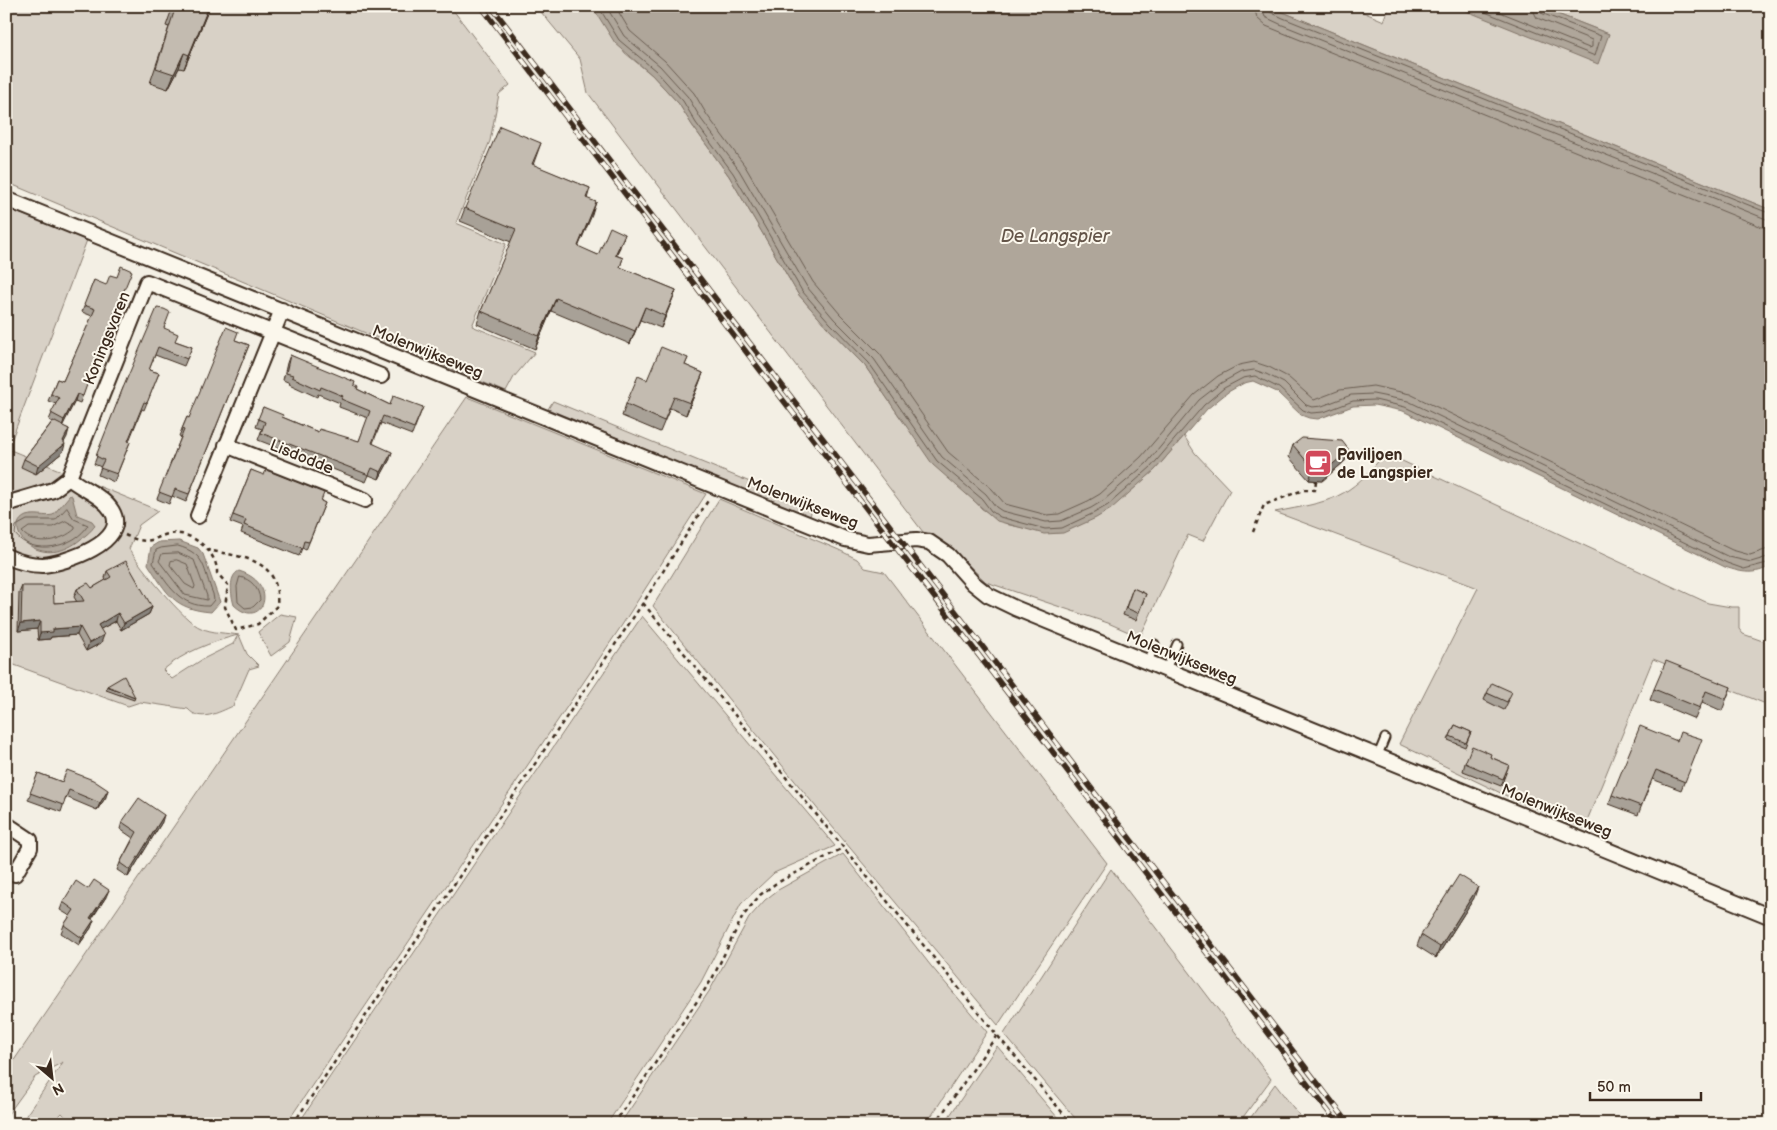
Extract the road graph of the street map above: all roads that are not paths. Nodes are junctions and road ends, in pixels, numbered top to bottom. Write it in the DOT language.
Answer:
graph roads {
  1 [pos="6,199"];
  2 [pos="282,310"];
  3 [pos="272,333"];
  4 [pos="381,376"];
  5 [pos="226,445"];
  6 [pos="69,478"];
  7 [pos="365,500"];
  8 [pos="6,504"];
  9 [pos="198,516"];
  10 [pos="6,556"];
  11 [pos="1155,644"];
  12 [pos="1177,644"];
  13 [pos="1148,662"];
  14 [pos="1166,669"];
  15 [pos="1385,738"];
  16 [pos="1378,755"];
  17 [pos="6,824"];
  18 [pos="15,874"];
  19 [pos="1771,917"];
  1 -- 2 [label="street, Molenwijkseweg"];
  2 -- 3 [label="street"];
  2 -- 13 [label="street, Molenwijkseweg"];
  3 -- 4 [label="street"];
  3 -- 5 [label="street"];
  3 -- 6 [label="street, Koningsvaren"];
  5 -- 7 [label="street, Lisdodde"];
  5 -- 9 [label="street"];
  6 -- 8 [label="street"];
  6 -- 10 [label="street"];
  11 -- 13 [label="lane"];
  12 -- 14 [label="lane"];
  13 -- 14 [label="street, Molenwijkseweg"];
  14 -- 16 [label="street, Molenwijkseweg"];
  15 -- 16 [label="lane"];
  16 -- 19 [label="street, Molenwijkseweg"];
  17 -- 18 [label="street"];
}
